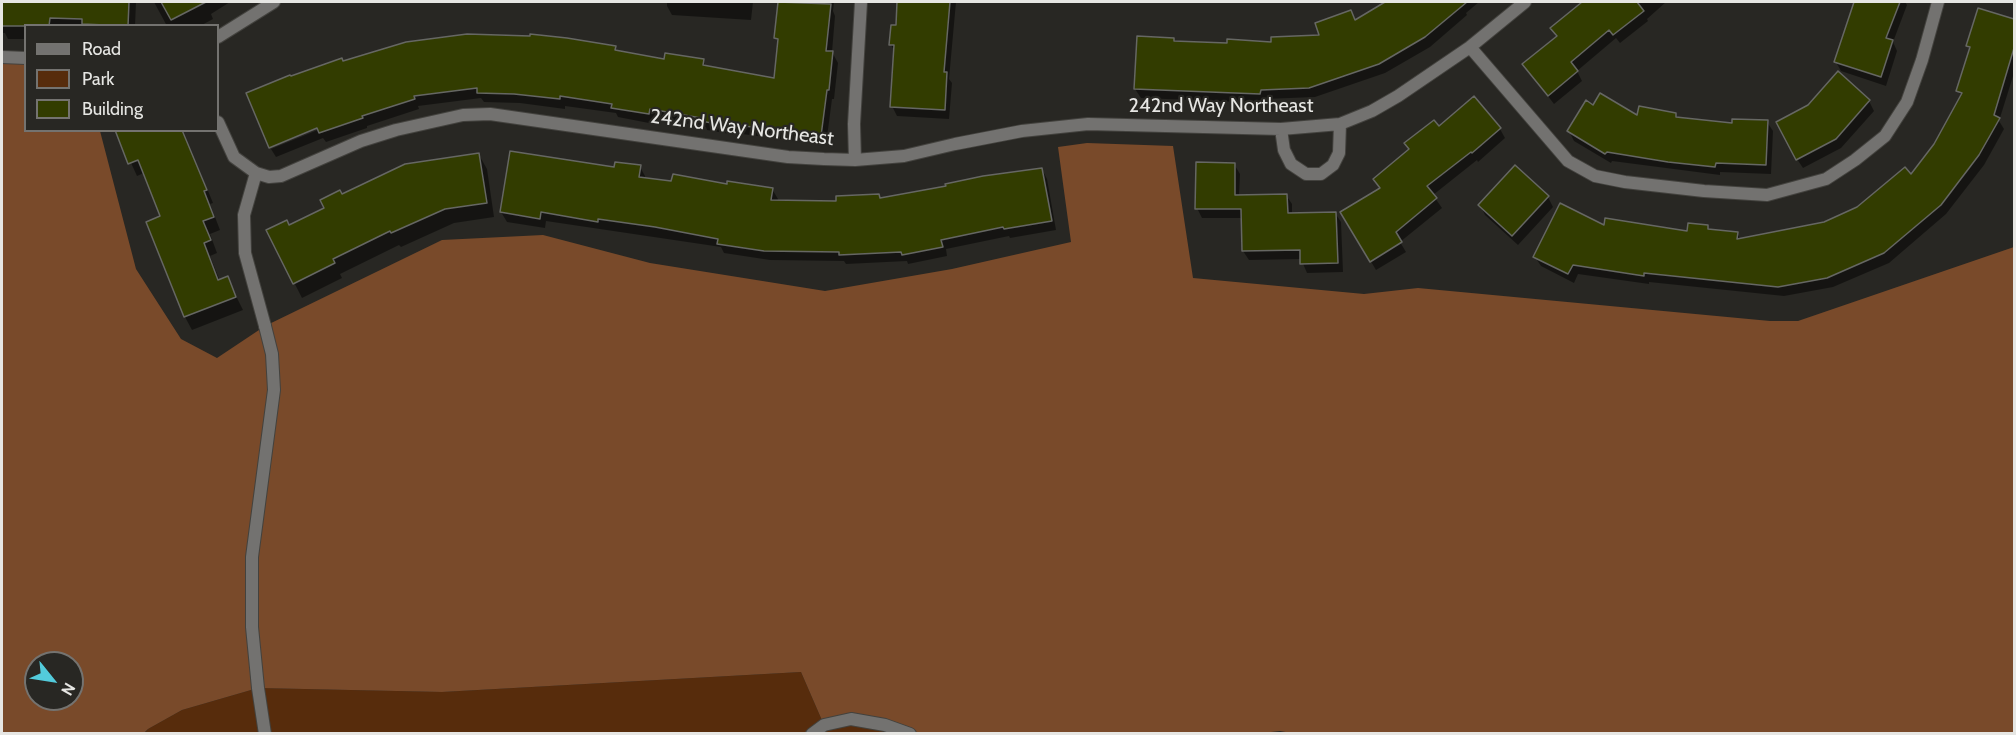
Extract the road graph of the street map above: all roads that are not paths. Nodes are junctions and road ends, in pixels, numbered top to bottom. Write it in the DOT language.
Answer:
graph roads {
  1 [pos="274,2"];
  2 [pos="861,2"];
  3 [pos="1525,2"];
  4 [pos="1938,2"];
  5 [pos="219,36"];
  6 [pos="1470,47"];
  7 [pos="2,57"];
  8 [pos="24,58"];
  9 [pos="219,124"];
  10 [pos="1340,124"];
  11 [pos="1281,129"];
  12 [pos="855,160"];
  13 [pos="256,173"];
  14 [pos="265,734"];
  15 [pos="812,734"];
  16 [pos="909,734"];
  1 -- 5 [label="street"];
  2 -- 12 [label="street"];
  3 -- 6 [label="street, 242nd Way Northeast"];
  4 -- 6 [label="street"];
  6 -- 10 [label="street, 242nd Way Northeast"];
  7 -- 8 [label="street"];
  9 -- 13 [label="street"];
  10 -- 11 [label="street, 242nd Way Northeast"];
  10 -- 11 [label="street"];
  11 -- 12 [label="street, 242nd Way Northeast"];
  12 -- 13 [label="street, 242nd Way Northeast"];
  13 -- 14 [label="street"];
  15 -- 16 [label="street"];
}
